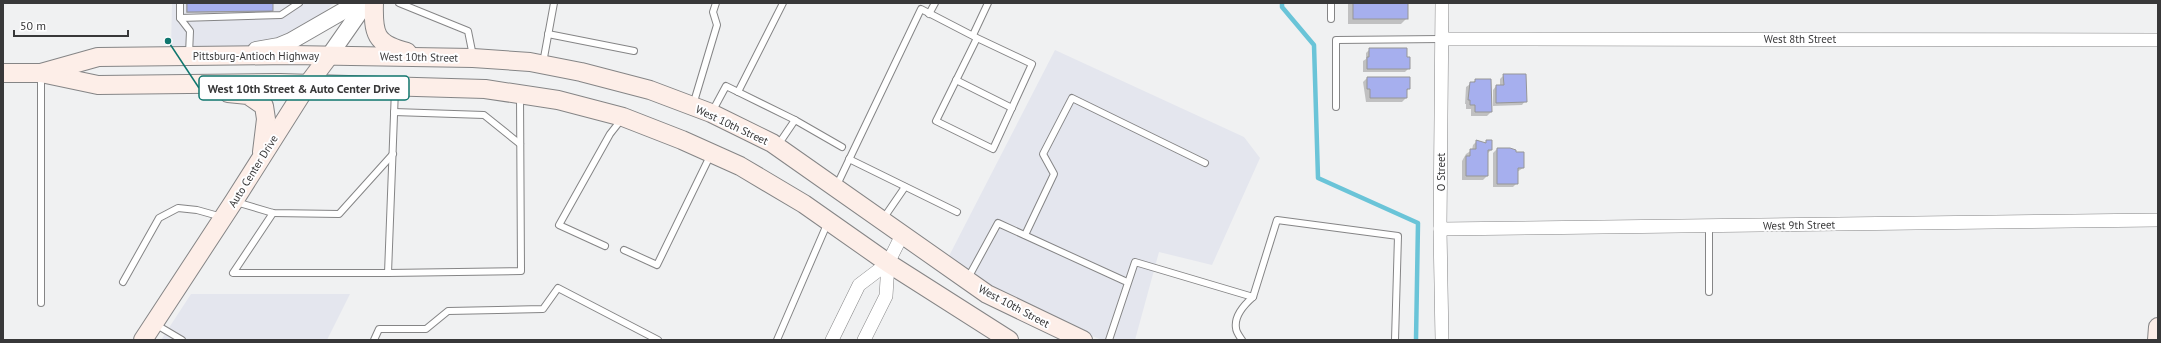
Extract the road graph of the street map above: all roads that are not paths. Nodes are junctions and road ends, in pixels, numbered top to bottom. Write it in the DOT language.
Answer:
graph roads {
  1 [pos="180,3"];
  2 [pos="300,3"];
  3 [pos="357,3"];
  4 [pos="366,3"];
  5 [pos="374,3"];
  6 [pos="399,3"];
  7 [pos="554,3"];
  8 [pos="716,3"];
  9 [pos="783,3"];
  10 [pos="935,3"];
  11 [pos="988,3"];
  12 [pos="1331,3"];
  13 [pos="1442,3"];
  14 [pos="929,14"];
  15 [pos="180,18"];
  16 [pos="1332,19"];
  17 [pos="548,34"];
  18 [pos="975,36"];
  19 [pos="1442,39"];
  20 [pos="2158,40"];
  21 [pos="634,51"];
  22 [pos="189,56"];
  23 [pos="235,56"];
  24 [pos="329,56"];
  25 [pos="429,58"];
  26 [pos="473,58"];
  27 [pos="543,65"];
  28 [pos="3,73"];
  29 [pos="41,73"];
  30 [pos="956,80"];
  31 [pos="308,84"];
  32 [pos="167,86"];
  33 [pos="395,87"];
  34 [pos="738,92"];
  35 [pos="520,94"];
  36 [pos="693,106"];
  37 [pos="1336,107"];
  38 [pos="1012,108"];
  39 [pos="394,112"];
  40 [pos="712,114"];
  41 [pos="623,117"];
  42 [pos="795,120"];
  43 [pos="520,144"];
  44 [pos="777,146"];
  45 [pos="842,147"];
  46 [pos="712,153"];
  47 [pos="393,154"];
  48 [pos="261,158"];
  49 [pos="849,159"];
  50 [pos="1205,163"];
  51 [pos="905,187"];
  52 [pos="835,188"];
  53 [pos="234,201"];
  54 [pos="957,212"];
  55 [pos="274,213"];
  56 [pos="224,217"];
  57 [pos="2158,220"];
  58 [pos="829,221"];
  59 [pos="881,221"];
  60 [pos="1709,226"];
  61 [pos="1440,229"];
  62 [pos="902,235"];
  63 [pos="1025,236"];
  64 [pos="604,246"];
  65 [pos="624,250"];
  66 [pos="888,263"];
  67 [pos="388,273"];
  68 [pos="967,280"];
  69 [pos="123,282"];
  70 [pos="1127,282"];
  71 [pos="1709,292"];
  72 [pos="1253,297"];
  73 [pos="41,303"];
  74 [pos="154,323"];
  75 [pos="2158,327"];
  76 [pos="143,340"];
  77 [pos="182,340"];
  78 [pos="374,340"];
  79 [pos="658,340"];
  80 [pos="777,340"];
  81 [pos="832,340"];
  82 [pos="864,340"];
  83 [pos="1009,340"];
  84 [pos="1083,340"];
  85 [pos="1109,340"];
  86 [pos="1242,340"];
  87 [pos="1395,340"];
  88 [pos="1442,340"];
  89 [pos="2157,340"];
  1 -- 15 [label="lane"];
  2 -- 15 [label="lane"];
  3 -- 23 [label="street"];
  4 -- 24 [label="street, Auto Center Drive"];
  5 -- 25 [label="main road"];
  6 -- 26 [label="lane"];
  7 -- 17 [label="lane"];
  8 -- 36 [label="lane"];
  9 -- 34 [label="lane"];
  10 -- 14 [label="lane"];
  11 -- 18 [label="lane"];
  12 -- 16 [label="lane"];
  13 -- 19 [label="street, O Street"];
  14 -- 18 [label="lane"];
  14 -- 49 [label="lane"];
  15 -- 22 [label="lane"];
  17 -- 21 [label="lane"];
  17 -- 27 [label="lane"];
  18 -- 30 [label="lane"];
  18 -- 38 [label="lane"];
  19 -- 20 [label="street, West 8th Street"];
  19 -- 37 [label="lane"];
  19 -- 61 [label="street, O Street"];
  22 -- 23 [label="main road, Pittsburg-Antioch Highway"];
  22 -- 29 [label="main road, Pittsburg-Antioch Highway"];
  23 -- 24 [label="main road, Pittsburg-Antioch Highway"];
  24 -- 25 [label="main road, West 10th Street"];
  24 -- 31 [label="main road, Auto Center Drive"];
  25 -- 26 [label="main road, West 10th Street"];
  26 -- 27 [label="main road, West 10th Street"];
  27 -- 36 [label="main road, West 10th Street"];
  28 -- 29 [label="main road, Pittsburg-Antioch Highway"];
  29 -- 32 [label="main road, Pittsburg-Antioch Highway"];
  29 -- 73 [label="lane"];
  30 -- 38 [label="lane"];
  30 -- 38 [label="lane"];
  31 -- 32 [label="main road, Pittsburg-Antioch Highway"];
  31 -- 33 [label="main road"];
  31 -- 48 [label="main road, Auto Center Drive"];
  32 -- 48 [label="main road"];
  33 -- 35 [label="main road"];
  33 -- 39 [label="lane"];
  34 -- 40 [label="lane"];
  34 -- 42 [label="lane"];
  35 -- 41 [label="main road"];
  35 -- 43 [label="lane"];
  36 -- 40 [label="main road, West 10th Street"];
  39 -- 43 [label="lane"];
  39 -- 47 [label="lane"];
  40 -- 44 [label="main road, West 10th Street"];
  41 -- 46 [label="main road"];
  41 -- 64 [label="lane"];
  42 -- 44 [label="lane"];
  42 -- 45 [label="lane"];
  43 -- 67 [label="lane"];
  44 -- 52 [label="main road, West 10th Street"];
  46 -- 58 [label="main road"];
  46 -- 65 [label="lane"];
  47 -- 55 [label="lane"];
  47 -- 67 [label="lane"];
  48 -- 53 [label="main road, Auto Center Drive"];
  49 -- 51 [label="lane"];
  49 -- 52 [label="lane"];
  50 -- 63 [label="lane"];
  51 -- 54 [label="lane"];
  51 -- 59 [label="lane"];
  52 -- 59 [label="main road, West 10th Street"];
  53 -- 55 [label="lane"];
  53 -- 56 [label="main road, Auto Center Drive"];
  55 -- 67 [label="lane"];
  56 -- 69 [label="lane"];
  56 -- 74 [label="main road, Auto Center Drive"];
  57 -- 60 [label="street, West 9th Street"];
  58 -- 66 [label="main road"];
  58 -- 80 [label="lane"];
  59 -- 62 [label="main road, West 10th Street"];
  60 -- 61 [label="street, West 9th Street"];
  60 -- 71 [label="lane"];
  61 -- 88 [label="street, O Street"];
  62 -- 66 [label="street"];
  62 -- 68 [label="main road, West 10th Street"];
  63 -- 68 [label="lane"];
  63 -- 70 [label="lane"];
  66 -- 81 [label="street"];
  66 -- 82 [label="street"];
  66 -- 83 [label="main road"];
  68 -- 84 [label="main road, West 10th Street"];
  70 -- 72 [label="lane"];
  70 -- 85 [label="lane"];
  72 -- 86 [label="lane"];
  72 -- 87 [label="lane"];
  74 -- 76 [label="main road, Auto Center Drive"];
  74 -- 77 [label="lane"];
  75 -- 89 [label="main road"];
  78 -- 79 [label="lane"];
}
